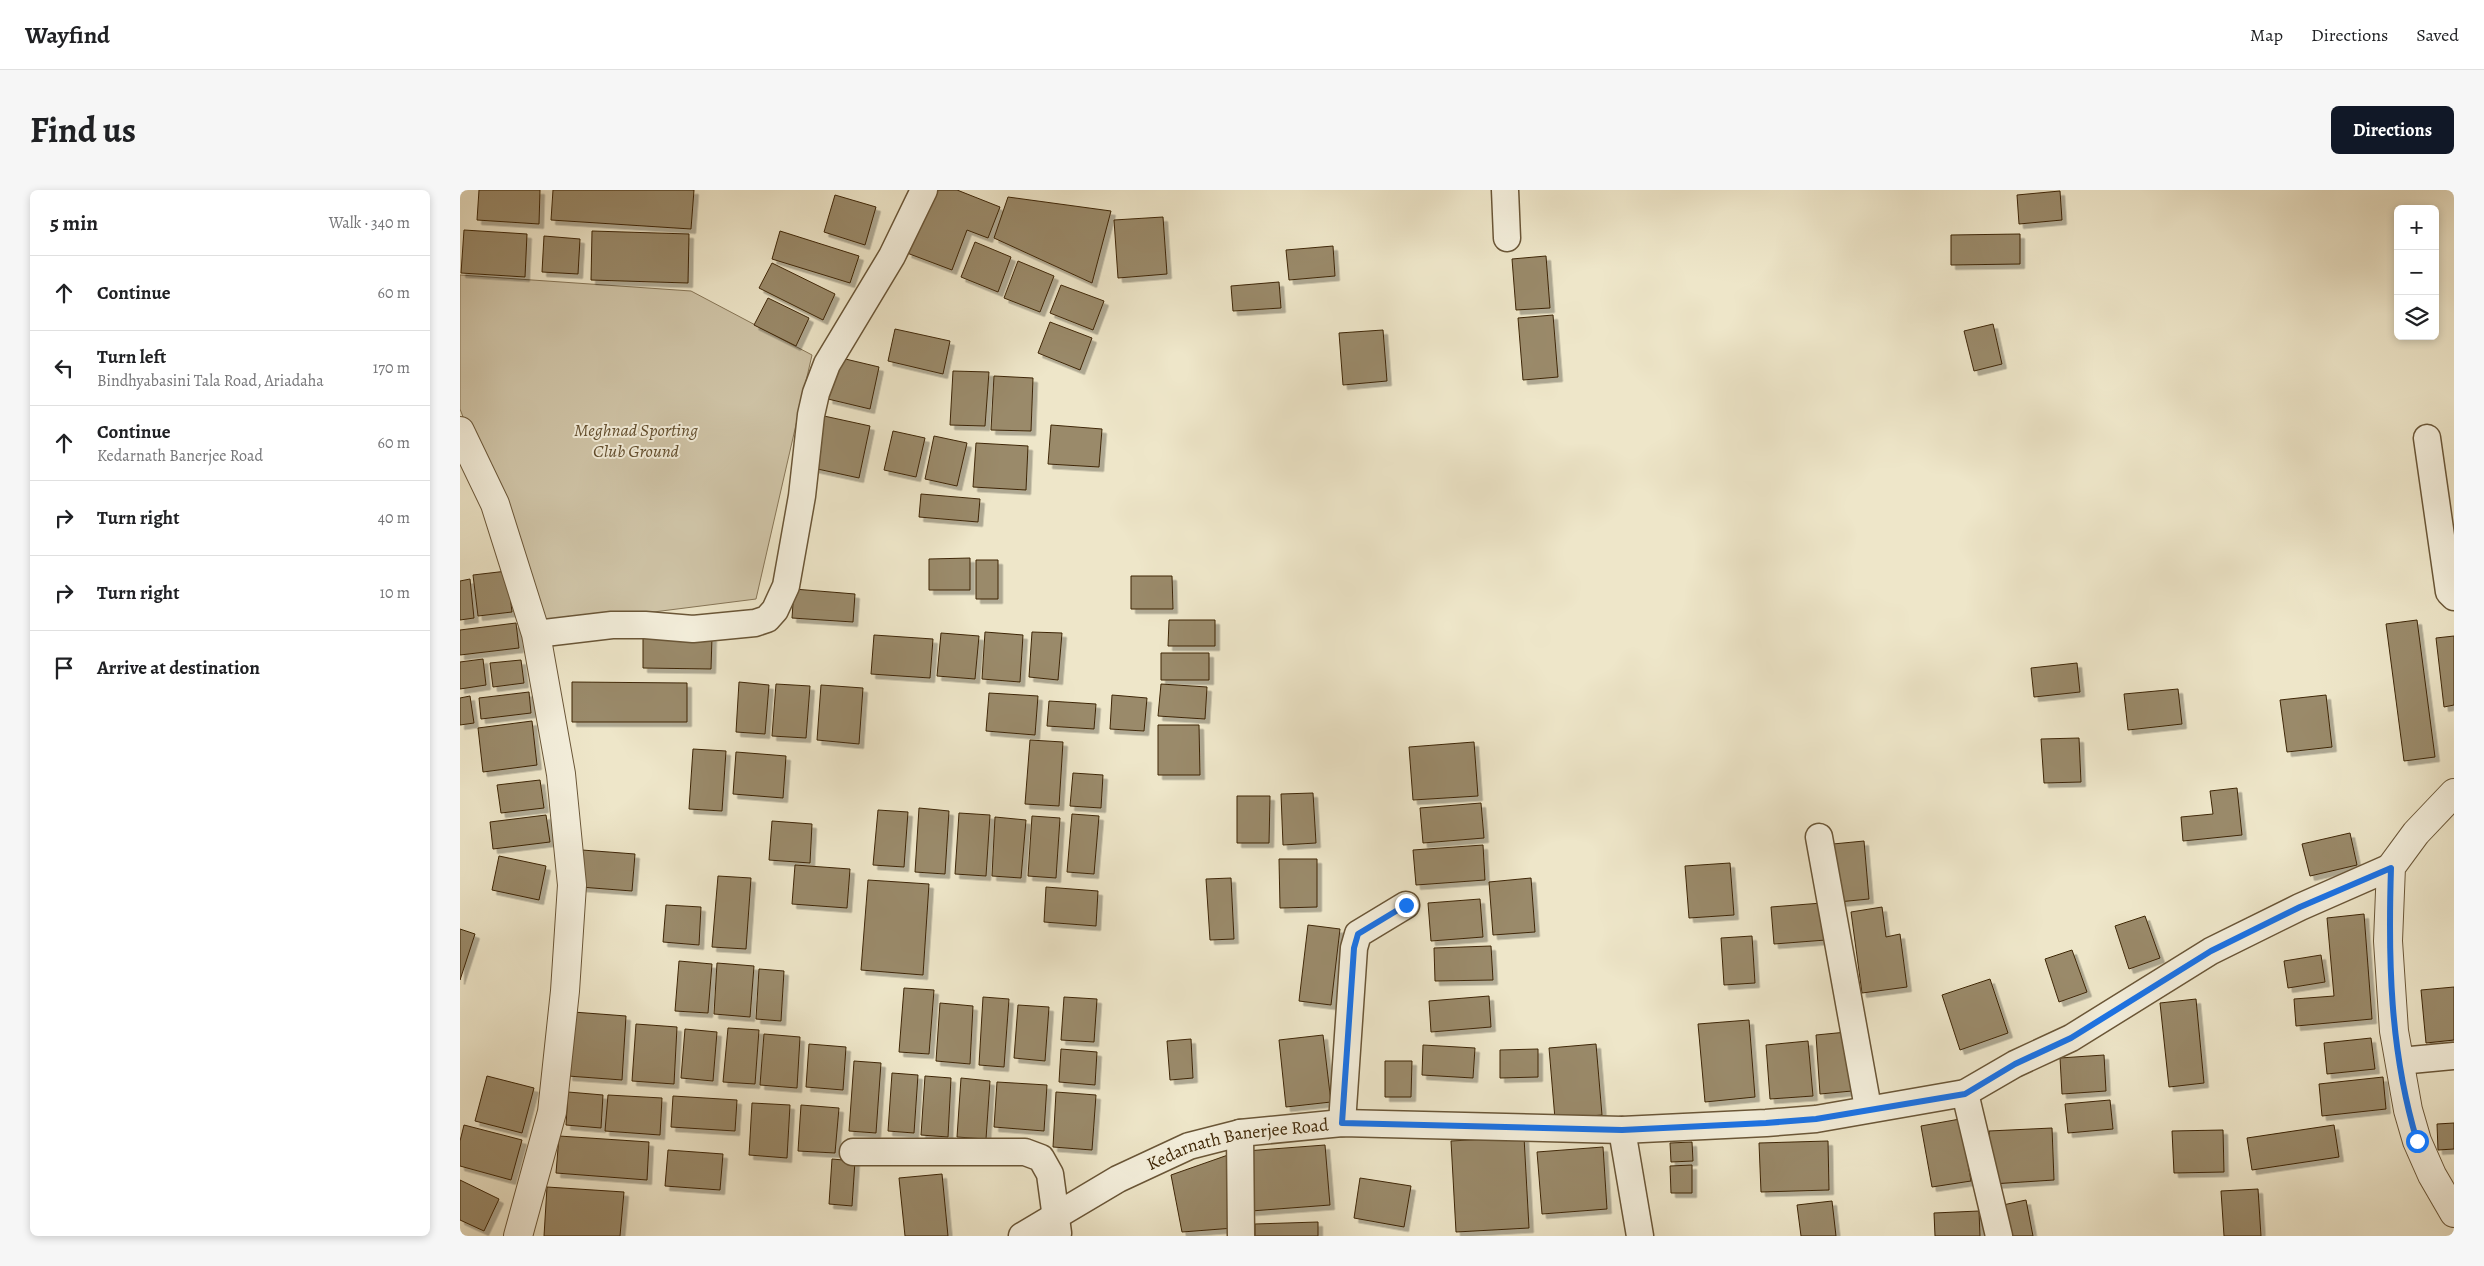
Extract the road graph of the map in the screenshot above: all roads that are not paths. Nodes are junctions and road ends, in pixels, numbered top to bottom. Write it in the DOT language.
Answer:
graph roads {
  1 [pos="924,190"];
  2 [pos="1505,190"];
  3 [pos="1507,238"];
  4 [pos="460,431"];
  5 [pos="2427,438"];
  6 [pos="2454,597"];
  7 [pos="536,634"];
  8 [pos="2454,793"];
  9 [pos="1819,837"];
  10 [pos="2391,868"];
  11 [pos="1406,905"];
  12 [pos="2454,1056"];
  13 [pos="2400,1061"];
  14 [pos="1965,1094"];
  15 [pos="1868,1108"];
  16 [pos="1342,1123"];
  17 [pos="1622,1130"];
  18 [pos="1240,1132"];
  19 [pos="853,1152"];
  20 [pos="2454,1213"];
  21 [pos="1058,1226"];
  22 [pos="518,1236"];
  23 [pos="1022,1236"];
  24 [pos="1240,1236"];
  25 [pos="1640,1236"];
  26 [pos="2000,1236"];
  1 -- 7 [label="street"];
  2 -- 3 [label="street"];
  4 -- 7 [label="street"];
  5 -- 6 [label="street"];
  7 -- 22 [label="street"];
  8 -- 10 [label="street"];
  9 -- 15 [label="street"];
  10 -- 13 [label="street"];
  10 -- 14 [label="street"];
  11 -- 16 [label="street"];
  12 -- 13 [label="street"];
  13 -- 20 [label="street"];
  14 -- 15 [label="street, Kedarnath Banerjee Road"];
  14 -- 26 [label="street"];
  15 -- 17 [label="street, Kedarnath Banerjee Road"];
  16 -- 17 [label="street, Kedarnath Banerjee Road"];
  16 -- 18 [label="street, Kedarnath Banerjee Road"];
  17 -- 25 [label="street"];
  18 -- 21 [label="street, Kedarnath Banerjee Road"];
  18 -- 24 [label="street"];
  19 -- 21 [label="street"];
  21 -- 23 [label="street, Kedarnath Banerjee Road"];
}
